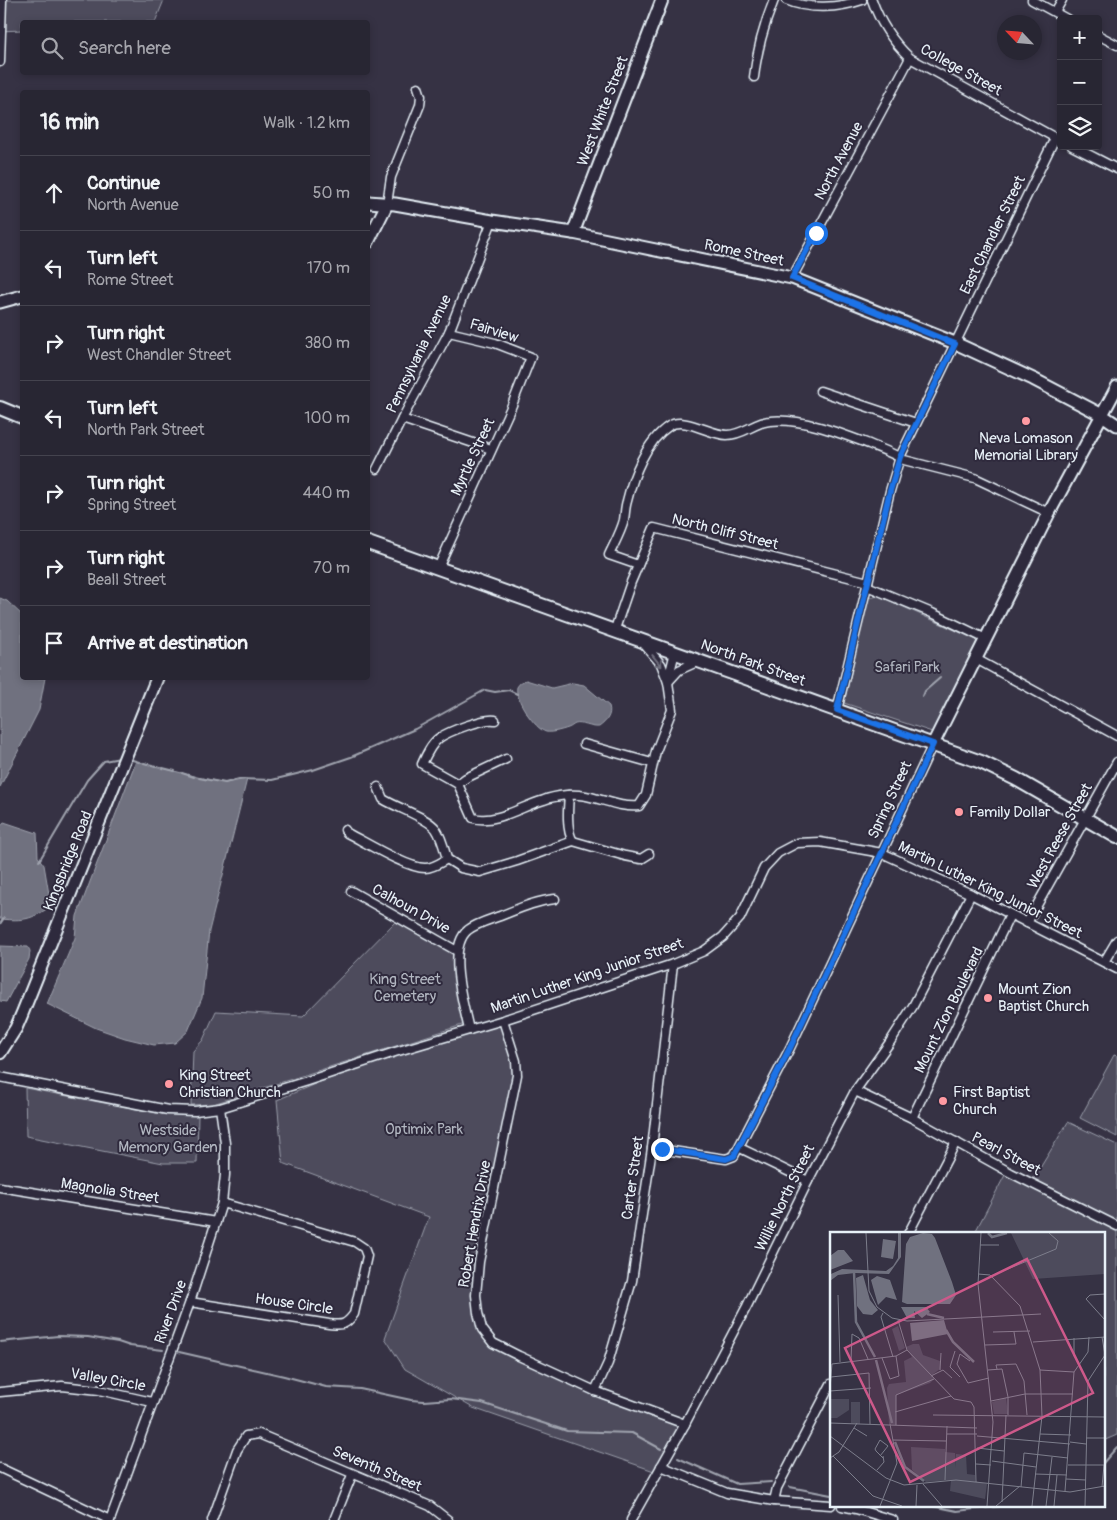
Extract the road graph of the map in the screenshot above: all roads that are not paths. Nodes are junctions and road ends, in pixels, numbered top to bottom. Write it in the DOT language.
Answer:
graph roads {
  1 [pos="2,0"];
  2 [pos="662,0"];
  3 [pos="774,0"];
  4 [pos="786,0"];
  5 [pos="862,0"];
  6 [pos="872,0"];
  7 [pos="1032,0"];
  8 [pos="1062,0"];
  9 [pos="1048,4"];
  10 [pos="1055,12"];
  11 [pos="1060,15"];
  12 [pos="1102,37"];
  13 [pos="1117,45"];
  14 [pos="910,58"];
  15 [pos="0,62"];
  16 [pos="754,76"];
  17 [pos="418,87"];
  18 [pos="1057,138"];
  19 [pos="1057,141"];
  20 [pos="1080,150"];
  21 [pos="1117,169"];
  22 [pos="370,202"];
  23 [pos="387,204"];
  24 [pos="492,221"];
  25 [pos="573,233"];
  26 [pos="370,238"];
  27 [pos="792,278"];
  28 [pos="20,297"];
  29 [pos="0,302"];
  30 [pos="449,332"];
  31 [pos="955,344"];
  32 [pos="531,357"];
  33 [pos="1117,387"];
  34 [pos="820,392"];
  35 [pos="0,408"];
  36 [pos="1102,415"];
  37 [pos="20,416"];
  38 [pos="402,419"];
  39 [pos="916,423"];
  40 [pos="1117,425"];
  41 [pos="492,449"];
  42 [pos="900,457"];
  43 [pos="377,470"];
  44 [pos="1049,513"];
  45 [pos="370,544"];
  46 [pos="638,565"];
  47 [pos="438,568"];
  48 [pos="868,584"];
  49 [pos="614,632"];
  50 [pos="986,639"];
  51 [pos="642,642"];
  52 [pos="675,652"];
  53 [pos="976,659"];
  54 [pos="699,661"];
  55 [pos="156,680"];
  56 [pos="668,682"];
  57 [pos="837,710"];
  58 [pos="495,720"];
  59 [pos="1117,736"];
  60 [pos="584,744"];
  61 [pos="933,744"];
  62 [pos="506,759"];
  63 [pos="1117,762"];
  64 [pos="652,763"];
  65 [pos="458,784"];
  66 [pos="378,786"];
  67 [pos="569,795"];
  68 [pos="1085,818"];
  69 [pos="345,830"];
  70 [pos="1117,837"];
  71 [pos="573,841"];
  72 [pos="882,853"];
  73 [pos="649,854"];
  74 [pos="447,859"];
  75 [pos="351,891"];
  76 [pos="970,894"];
  77 [pos="555,899"];
  78 [pos="1010,915"];
  79 [pos="1027,922"];
  80 [pos="1117,940"];
  81 [pos="457,951"];
  82 [pos="1104,962"];
  83 [pos="673,964"];
  84 [pos="1117,969"];
  85 [pos="503,1020"];
  86 [pos="469,1030"];
  87 [pos="0,1053"];
  88 [pos="0,1077"];
  89 [pos="855,1091"];
  90 [pos="220,1108"];
  91 [pos="912,1118"];
  92 [pos="956,1142"];
  93 [pos="652,1148"];
  94 [pos="740,1148"];
  95 [pos="808,1181"];
  96 [pos="0,1187"];
  97 [pos="222,1203"];
  98 [pos="216,1222"];
  99 [pos="1117,1226"];
  100 [pos="909,1232"];
  101 [pos="190,1302"];
  102 [pos="830,1386"];
  103 [pos="595,1391"];
  104 [pos="0,1392"];
  105 [pos="152,1402"];
  106 [pos="685,1424"];
  107 [pos="661,1466"];
  108 [pos="0,1468"];
  109 [pos="352,1475"];
  110 [pos="774,1501"];
  111 [pos="830,1505"];
  112 [pos="851,1508"];
  113 [pos="110,1520"];
  114 [pos="212,1520"];
  115 [pos="334,1520"];
  116 [pos="448,1520"];
  117 [pos="632,1520"];
  118 [pos="893,1520"];
  1 -- 15 [label="street"];
  2 -- 25 [label="street, West White Street"];
  3 -- 16 [label="street"];
  4 -- 5 [label="street"];
  6 -- 14 [label="street, College Street"];
  7 -- 9 [label="street"];
  8 -- 10 [label="street"];
  9 -- 10 [label="street"];
  10 -- 11 [label="street"];
  12 -- 13 [label="street"];
  14 -- 18 [label="street, College Street"];
  14 -- 27 [label="street, North Avenue"];
  17 -- 23 [label="street"];
  19 -- 31 [label="street, East Chandler Street"];
  20 -- 21 [label="street"];
  22 -- 23 [label="street, Rome Street"];
  23 -- 24 [label="street, Rome Street"];
  23 -- 26 [label="street"];
  24 -- 25 [label="street, Rome Street"];
  24 -- 30 [label="street, Pennsylvania Avenue"];
  25 -- 27 [label="street, Rome Street"];
  27 -- 31 [label="street, Rome Street"];
  28 -- 29 [label="street"];
  30 -- 32 [label="street, Fairview"];
  30 -- 38 [label="street, Pennsylvania Avenue"];
  31 -- 36 [label="street, Rome Street"];
  31 -- 39 [label="street, East Chandler Street"];
  32 -- 41 [label="street, Myrtle Street"];
  33 -- 36 [label="street, Spring Street"];
  34 -- 39 [label="street"];
  35 -- 37 [label="main road"];
  36 -- 40 [label="street, Rome Street"];
  36 -- 44 [label="street, Spring Street"];
  38 -- 41 [label="street"];
  38 -- 43 [label="street, Pennsylvania Avenue"];
  39 -- 42 [label="street, East Chandler Street"];
  41 -- 47 [label="street, Myrtle Street"];
  42 -- 44 [label="street"];
  42 -- 46 [label="street"];
  42 -- 48 [label="street, East Chandler Street"];
  44 -- 50 [label="street, Spring Street"];
  45 -- 47 [label="main road, North Park Street"];
  46 -- 48 [label="street, North Cliff Street"];
  46 -- 49 [label="street, North Cliff Street"];
  47 -- 49 [label="main road, North Park Street"];
  48 -- 50 [label="street, North Cliff Street"];
  48 -- 57 [label="street, East Chandler Street"];
  49 -- 51 [label="main road, North Park Street"];
  50 -- 53 [label="street, Spring Street"];
  51 -- 52 [label="main road, North Park Street"];
  51 -- 56 [label="street, one-way"];
  52 -- 54 [label="main road, North Park Street"];
  52 -- 56 [label="street"];
  53 -- 59 [label="street"];
  53 -- 61 [label="street, Spring Street"];
  54 -- 56 [label="street"];
  54 -- 57 [label="main road, North Park Street"];
  55 -- 87 [label="street, Kingsbridge Road"];
  56 -- 64 [label="street"];
  57 -- 61 [label="main road, North Park Street"];
  58 -- 65 [label="street"];
  60 -- 64 [label="street"];
  61 -- 68 [label="main road, North Park Street"];
  61 -- 72 [label="street, Spring Street"];
  62 -- 65 [label="street"];
  63 -- 68 [label="street, West Reese Street"];
  64 -- 67 [label="street"];
  65 -- 67 [label="street"];
  66 -- 74 [label="street"];
  67 -- 71 [label="street"];
  68 -- 70 [label="main road, North Park Street"];
  68 -- 79 [label="street, West Reese Street"];
  69 -- 74 [label="street"];
  71 -- 73 [label="street"];
  71 -- 74 [label="street"];
  72 -- 76 [label="street, Martin Luther King Junior Street"];
  72 -- 83 [label="street, Martin Luther King Junior Street"];
  72 -- 94 [label="street, Spring Street"];
  75 -- 81 [label="street, Calhoun Drive"];
  76 -- 78 [label="street, Martin Luther King Junior Street"];
  76 -- 89 [label="street, Willie North Street"];
  77 -- 81 [label="street"];
  78 -- 79 [label="street, Martin Luther King Junior Street"];
  78 -- 91 [label="street, Mount Zion Boulevard"];
  79 -- 82 [label="street, Martin Luther King Junior Street"];
  80 -- 82 [label="street"];
  81 -- 86 [label="street"];
  82 -- 84 [label="street, Martin Luther King Junior Street"];
  83 -- 85 [label="street, Martin Luther King Junior Street"];
  83 -- 93 [label="street, Carter Street"];
  85 -- 86 [label="street, Martin Luther King Junior Street"];
  85 -- 103 [label="street, Robert Hendrix Drive"];
  86 -- 90 [label="street, Martin Luther King Junior Street"];
  88 -- 90 [label="street, Martin Luther King Junior Street"];
  89 -- 91 [label="street, Pearl Street"];
  89 -- 95 [label="street, Willie North Street"];
  90 -- 97 [label="street, River Drive"];
  91 -- 92 [label="street, Pearl Street"];
  92 -- 99 [label="street, Pearl Street"];
  92 -- 100 [label="street"];
  93 -- 94 [label="street"];
  93 -- 103 [label="street, Carter Street"];
  94 -- 95 [label="street"];
  95 -- 106 [label="street, Willie North Street"];
  96 -- 98 [label="street, Magnolia Street"];
  97 -- 98 [label="street, River Drive"];
  97 -- 101 [label="street, House Circle"];
  98 -- 101 [label="street, River Drive"];
  101 -- 105 [label="street, River Drive"];
  102 -- 110 [label="street"];
  103 -- 106 [label="street, Robert Hendrix Drive"];
  104 -- 105 [label="street, Valley Circle"];
  105 -- 113 [label="street, River Drive"];
  106 -- 107 [label="street, Willie North Street"];
  107 -- 110 [label="street"];
  107 -- 117 [label="street, Willie North Street"];
  108 -- 113 [label="street"];
  109 -- 114 [label="street, Seventh Street"];
  109 -- 115 [label="street"];
  109 -- 116 [label="street, Seventh Street"];
  110 -- 111 [label="street"];
  112 -- 118 [label="street"];
}
